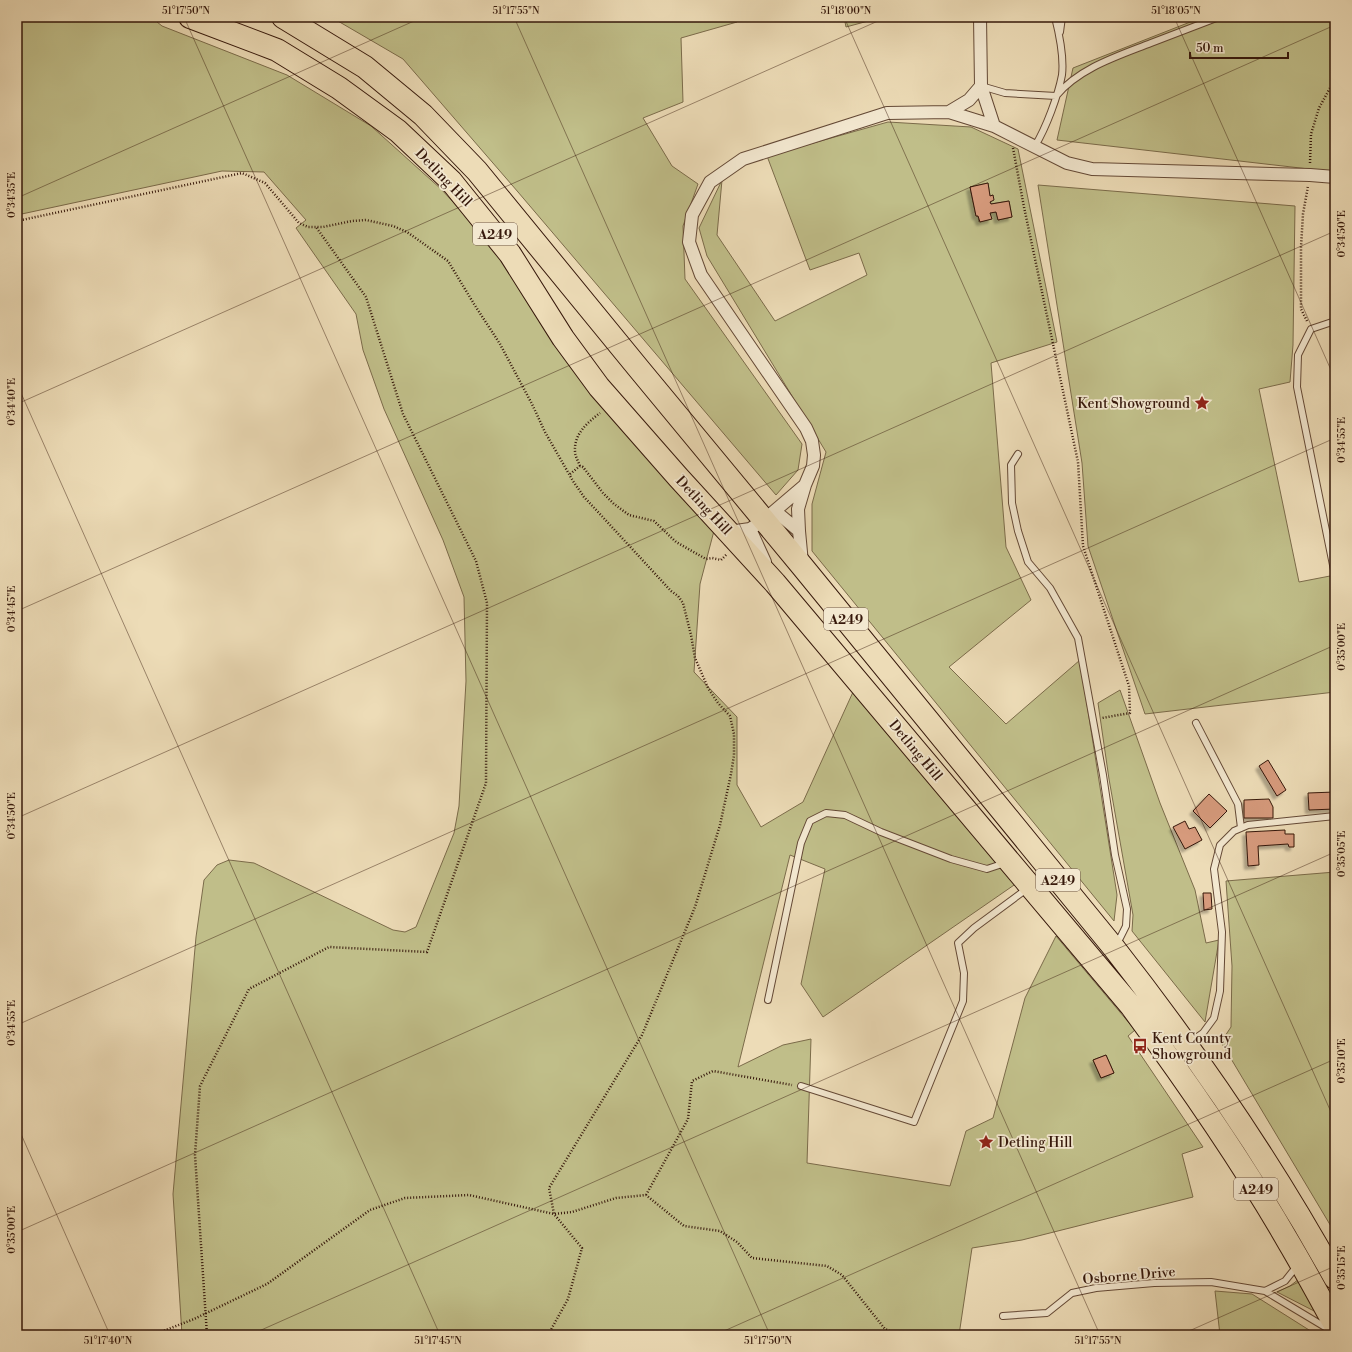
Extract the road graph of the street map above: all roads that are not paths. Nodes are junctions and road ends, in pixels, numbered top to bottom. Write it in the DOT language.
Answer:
graph roads {
  1 [pos="190,17"];
  2 [pos="283,17"];
  3 [pos="980,17"];
  4 [pos="1055,17"];
  5 [pos="1062,17"];
  6 [pos="1219,17"];
  7 [pos="1059,35"];
  8 [pos="981,86"];
  9 [pos="1056,96"];
  10 [pos="949,112"];
  11 [pos="994,126"];
  12 [pos="1035,146"];
  13 [pos="1335,177"];
  14 [pos="1335,321"];
  15 [pos="1018,454"];
  16 [pos="804,485"];
  17 [pos="752,527"];
  18 [pos="799,531"];
  19 [pos="802,566"];
  20 [pos="1335,575"];
  21 [pos="1196,723"];
  22 [pos="1335,816"];
  23 [pos="1241,828"];
  24 [pos="1010,861"];
  25 [pos="1031,886"];
  26 [pos="1114,948"];
  27 [pos="768,1000"];
  28 [pos="1187,1044"];
  29 [pos="801,1086"];
  30 [pos="1300,1262"];
  31 [pos="1335,1278"];
  32 [pos="1265,1291"];
  33 [pos="1003,1316"];
  34 [pos="1335,1325"];
  35 [pos="1335,1333"];
  1 -- 17 [label="highway, Detling Hill / A249"];
  2 -- 17 [label="highway, Detling Hill / A249"];
  3 -- 8 [label="street"];
  4 -- 7 [label="lane"];
  5 -- 7 [label="lane"];
  6 -- 9 [label="lane"];
  7 -- 9 [label="lane"];
  8 -- 9 [label="lane"];
  8 -- 10 [label="street"];
  8 -- 11 [label="street"];
  9 -- 12 [label="lane"];
  10 -- 11 [label="street"];
  10 -- 16 [label="street"];
  11 -- 12 [label="street"];
  12 -- 13 [label="street"];
  14 -- 20 [label="lane"];
  15 -- 26 [label="lane"];
  16 -- 17 [label="street"];
  16 -- 18 [label="street"];
  17 -- 18 [label="street"];
  17 -- 19 [label="highway, Detling Hill / A249"];
  17 -- 24 [label="highway, Detling Hill / A249"];
  18 -- 19 [label="street"];
  19 -- 26 [label="highway, Detling Hill / A249"];
  21 -- 23 [label="lane"];
  22 -- 23 [label="lane"];
  23 -- 28 [label="lane"];
  24 -- 25 [label="highway, Detling Hill / A249"];
  24 -- 27 [label="lane"];
  25 -- 29 [label="lane"];
  25 -- 30 [label="highway, Detling Hill / A249"];
  26 -- 28 [label="highway, Detling Hill / A249"];
  28 -- 31 [label="highway, A249"];
  30 -- 32 [label="lane"];
  30 -- 34 [label="highway, A249"];
  32 -- 33 [label="lane, Osborne Drive"];
  32 -- 35 [label="lane, Osborne Drive"];
}
